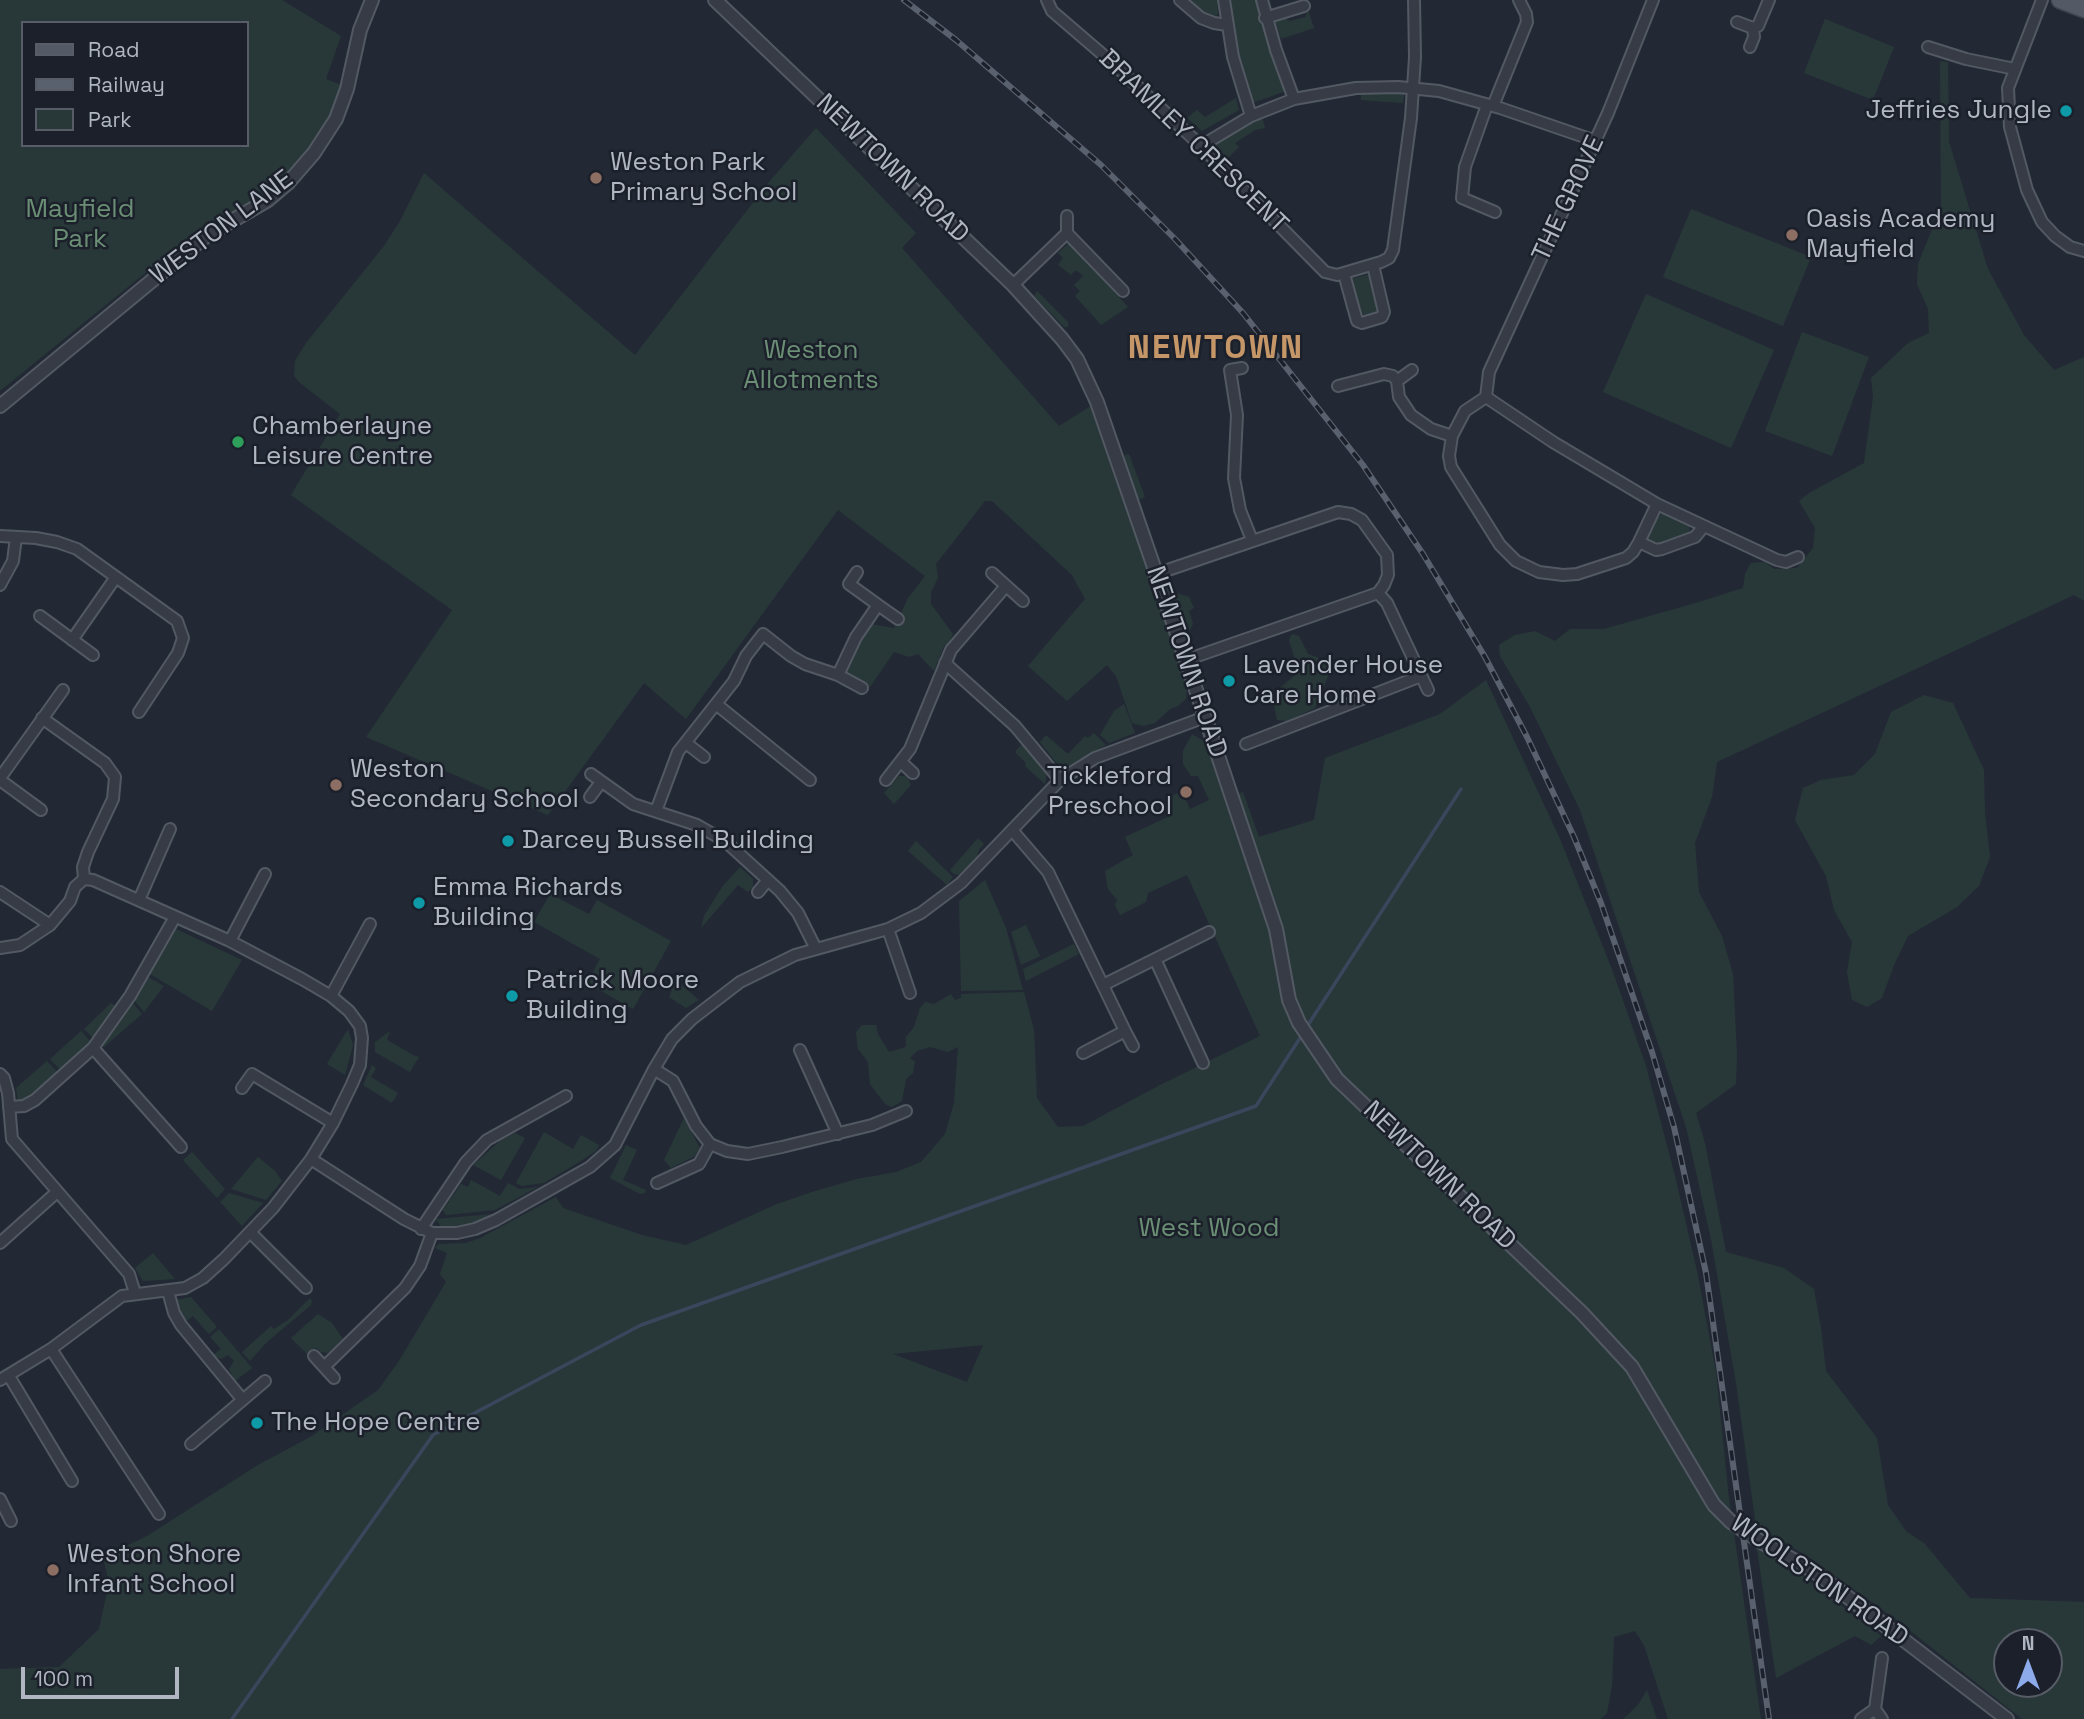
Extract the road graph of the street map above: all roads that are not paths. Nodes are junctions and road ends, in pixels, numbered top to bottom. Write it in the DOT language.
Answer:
graph roads {
  1 [pos="372,0"];
  2 [pos="715,0"];
  3 [pos="1047,0"];
  4 [pos="1180,0"];
  5 [pos="1224,0"];
  6 [pos="1262,0"];
  7 [pos="1414,0"];
  8 [pos="1518,0"];
  9 [pos="1653,0"];
  10 [pos="1769,0"];
  11 [pos="2042,0"];
  12 [pos="2060,0"];
  13 [pos="1304,6"];
  14 [pos="2084,9"];
  15 [pos="1265,18"];
  16 [pos="1737,22"];
  17 [pos="1227,24"];
  18 [pos="1754,28"];
  19 [pos="1750,47"];
  20 [pos="1928,47"];
  21 [pos="2015,69"];
  22 [pos="1413,88"];
  23 [pos="1294,99"];
  24 [pos="1490,105"];
  25 [pos="1251,116"];
  26 [pos="1596,141"];
  27 [pos="1201,146"];
  28 [pos="1495,212"];
  29 [pos="1067,216"];
  30 [pos="1067,233"];
  31 [pos="2084,251"];
  32 [pos="1373,265"];
  33 [pos="1345,274"];
  34 [pos="1013,285"];
  35 [pos="1123,291"];
  36 [pos="1242,368"];
  37 [pos="1412,370"];
  38 [pos="1397,381"];
  39 [pos="1338,386"];
  40 [pos="1486,397"];
  41 [pos="0,406"];
  42 [pos="1452,436"];
  43 [pos="1657,504"];
  44 [pos="1704,526"];
  45 [pos="0,536"];
  46 [pos="16,537"];
  47 [pos="1252,540"];
  48 [pos="1639,542"];
  49 [pos="1798,557"];
  50 [pos="857,572"];
  51 [pos="992,573"];
  52 [pos="1156,574"];
  53 [pos="116,577"];
  54 [pos="849,584"];
  55 [pos="0,585"];
  56 [pos="1006,586"];
  57 [pos="1378,593"];
  58 [pos="840,595"];
  59 [pos="1023,601"];
  60 [pos="878,605"];
  61 [pos="40,616"];
  62 [pos="898,619"];
  63 [pos="72,640"];
  64 [pos="93,655"];
  65 [pos="1186,660"];
  66 [pos="945,663"];
  67 [pos="838,675"];
  68 [pos="1422,676"];
  69 [pos="862,688"];
  70 [pos="63,690"];
  71 [pos="1428,690"];
  72 [pos="716,704"];
  73 [pos="139,712"];
  74 [pos="1205,717"];
  75 [pos="42,718"];
  76 [pos="686,743"];
  77 [pos="1246,744"];
  78 [pos="704,757"];
  79 [pos="901,762"];
  80 [pos="913,773"];
  81 [pos="590,774"];
  82 [pos="0,779"];
  83 [pos="810,780"];
  84 [pos="886,780"];
  85 [pos="1060,780"];
  86 [pos="601,782"];
  87 [pos="590,797"];
  88 [pos="41,810"];
  89 [pos="656,811"];
  90 [pos="170,828"];
  91 [pos="1012,830"];
  92 [pos="265,874"];
  93 [pos="84,879"];
  94 [pos="768,880"];
  95 [pos="0,891"];
  96 [pos="758,892"];
  97 [pos="139,900"];
  98 [pos="175,917"];
  99 [pos="370,924"];
  100 [pos="50,925"];
  101 [pos="888,929"];
  102 [pos="1209,932"];
  103 [pos="230,941"];
  104 [pos="0,948"];
  105 [pos="816,949"];
  106 [pos="1155,959"];
  107 [pos="1103,985"];
  108 [pos="910,993"];
  109 [pos="331,996"];
  110 [pos="1125,1031"];
  111 [pos="1133,1046"];
  112 [pos="93,1048"];
  113 [pos="800,1050"];
  114 [pos="1083,1053"];
  115 [pos="1203,1063"];
  116 [pos="654,1069"];
  117 [pos="0,1074"];
  118 [pos="242,1088"];
  119 [pos="566,1096"];
  120 [pos="9,1107"];
  121 [pos="905,1111"];
  122 [pos="333,1123"];
  123 [pos="838,1135"];
  124 [pos="710,1144"];
  125 [pos="181,1147"];
  126 [pos="312,1159"];
  127 [pos="657,1183"];
  128 [pos="57,1192"];
  129 [pos="426,1231"];
  130 [pos="250,1232"];
  131 [pos="0,1243"];
  132 [pos="306,1288"];
  133 [pos="168,1291"];
  134 [pos="135,1293"];
  135 [pos="1613,1347"];
  136 [pos="51,1349"];
  137 [pos="314,1356"];
  138 [pos="324,1367"];
  139 [pos="4,1378"];
  140 [pos="334,1378"];
  141 [pos="265,1381"];
  142 [pos="242,1399"];
  143 [pos="191,1444"];
  144 [pos="72,1481"];
  145 [pos="0,1499"];
  146 [pos="159,1514"];
  147 [pos="11,1521"];
  148 [pos="1882,1658"];
  149 [pos="1875,1709"];
  150 [pos="1861,1719"];
  151 [pos="1882,1719"];
  152 [pos="2007,1719"];
  1 -- 41 [label="street, WESTON LANE"];
  2 -- 34 [label="street, NEWTOWN ROAD"];
  3 -- 27 [label="street, BRAMLEY CRESCENT"];
  4 -- 17 [label="street"];
  5 -- 17 [label="street"];
  6 -- 15 [label="street"];
  7 -- 22 [label="street"];
  8 -- 24 [label="street"];
  9 -- 26 [label="street, THE GROVE"];
  10 -- 18 [label="street"];
  11 -- 21 [label="street"];
  12 -- 14 [label="main road"];
  13 -- 15 [label="street"];
  15 -- 23 [label="street"];
  16 -- 18 [label="street"];
  17 -- 25 [label="street"];
  18 -- 19 [label="street"];
  20 -- 21 [label="street"];
  21 -- 31 [label="street"];
  22 -- 23 [label="street"];
  22 -- 24 [label="street"];
  22 -- 32 [label="street"];
  23 -- 25 [label="street"];
  24 -- 26 [label="street"];
  24 -- 28 [label="street"];
  25 -- 27 [label="street"];
  26 -- 40 [label="street, THE GROVE"];
  27 -- 33 [label="street, BRAMLEY CRESCENT"];
  29 -- 30 [label="street"];
  30 -- 34 [label="street"];
  30 -- 35 [label="street"];
  32 -- 33 [label="street"];
  32 -- 33 [label="street"];
  34 -- 52 [label="street, NEWTOWN ROAD"];
  36 -- 47 [label="street"];
  37 -- 38 [label="street"];
  38 -- 39 [label="street"];
  38 -- 42 [label="street"];
  40 -- 42 [label="street"];
  40 -- 43 [label="street"];
  42 -- 48 [label="street"];
  43 -- 44 [label="street"];
  43 -- 48 [label="street"];
  44 -- 48 [label="street"];
  44 -- 49 [label="street"];
  45 -- 46 [label="street"];
  46 -- 53 [label="street"];
  46 -- 55 [label="street"];
  47 -- 52 [label="street"];
  47 -- 57 [label="street"];
  50 -- 54 [label="street"];
  51 -- 56 [label="street"];
  52 -- 65 [label="street, NEWTOWN ROAD"];
  53 -- 63 [label="street"];
  53 -- 73 [label="street"];
  54 -- 58 [label="street"];
  54 -- 60 [label="street"];
  56 -- 59 [label="street"];
  56 -- 66 [label="street"];
  57 -- 65 [label="street"];
  57 -- 68 [label="street"];
  60 -- 62 [label="street"];
  60 -- 67 [label="street"];
  61 -- 63 [label="street"];
  63 -- 64 [label="street"];
  65 -- 74 [label="street, NEWTOWN ROAD"];
  66 -- 79 [label="street"];
  66 -- 85 [label="street"];
  67 -- 69 [label="street"];
  67 -- 72 [label="street"];
  68 -- 71 [label="street"];
  68 -- 77 [label="street"];
  70 -- 75 [label="street"];
  72 -- 76 [label="street"];
  72 -- 83 [label="street"];
  74 -- 85 [label="street"];
  74 -- 135 [label="street, NEWTOWN ROAD"];
  75 -- 82 [label="street"];
  75 -- 93 [label="street"];
  76 -- 78 [label="street"];
  76 -- 89 [label="street"];
  79 -- 80 [label="street"];
  79 -- 84 [label="street"];
  81 -- 86 [label="street"];
  82 -- 88 [label="street"];
  85 -- 91 [label="street"];
  86 -- 87 [label="street"];
  86 -- 89 [label="street"];
  89 -- 94 [label="street"];
  90 -- 97 [label="street"];
  91 -- 101 [label="street"];
  91 -- 107 [label="street"];
  92 -- 103 [label="street"];
  93 -- 97 [label="street"];
  93 -- 100 [label="street"];
  94 -- 96 [label="street"];
  94 -- 105 [label="street"];
  95 -- 100 [label="street"];
  97 -- 98 [label="street"];
  98 -- 103 [label="street"];
  98 -- 112 [label="street"];
  99 -- 109 [label="street"];
  100 -- 104 [label="street"];
  101 -- 105 [label="street"];
  101 -- 108 [label="street"];
  102 -- 106 [label="street"];
  103 -- 109 [label="street"];
  105 -- 116 [label="street"];
  106 -- 107 [label="street"];
  106 -- 115 [label="street"];
  107 -- 110 [label="street"];
  109 -- 122 [label="street"];
  110 -- 111 [label="street"];
  110 -- 114 [label="street"];
  112 -- 120 [label="street"];
  112 -- 125 [label="street"];
  113 -- 123 [label="street"];
  116 -- 124 [label="street"];
  116 -- 129 [label="street"];
  117 -- 120 [label="street"];
  118 -- 122 [label="street"];
  119 -- 129 [label="street"];
  120 -- 128 [label="street"];
  121 -- 123 [label="street"];
  122 -- 126 [label="street"];
  123 -- 124 [label="street"];
  124 -- 127 [label="street"];
  126 -- 129 [label="street"];
  126 -- 130 [label="street"];
  128 -- 131 [label="street"];
  128 -- 134 [label="street"];
  129 -- 138 [label="street"];
  130 -- 132 [label="street"];
  130 -- 133 [label="street"];
  133 -- 134 [label="street"];
  133 -- 142 [label="street"];
  134 -- 136 [label="street"];
  135 -- 152 [label="street, WOOLSTON ROAD, bridge"];
  136 -- 139 [label="street"];
  136 -- 146 [label="street"];
  137 -- 138 [label="street"];
  138 -- 140 [label="street"];
  139 -- 144 [label="street"];
  141 -- 142 [label="street"];
  142 -- 143 [label="street"];
  145 -- 147 [label="street"];
  148 -- 149 [label="street"];
  149 -- 150 [label="street"];
  149 -- 151 [label="street"];
}
